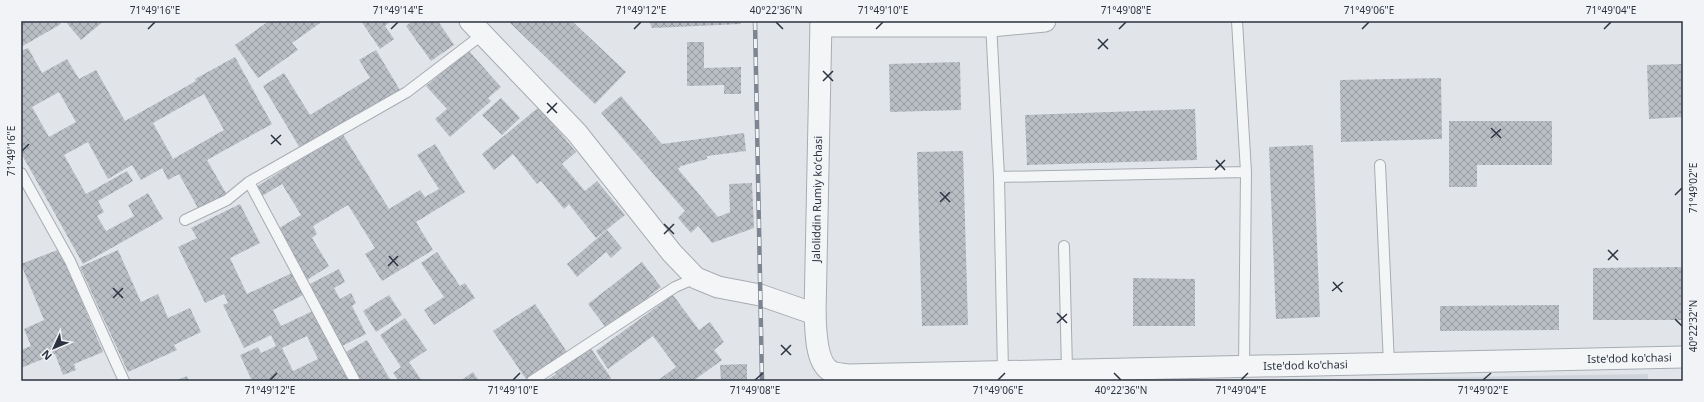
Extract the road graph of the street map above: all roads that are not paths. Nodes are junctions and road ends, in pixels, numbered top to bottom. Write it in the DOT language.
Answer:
graph roads {
  1 [pos="1045,21"];
  2 [pos="1237,21"];
  3 [pos="991,23"];
  4 [pos="821,24"];
  5 [pos="477,27"];
  6 [pos="1380,165"];
  7 [pos="1246,172"];
  8 [pos="21,173"];
  9 [pos="999,177"];
  10 [pos="249,182"];
  11 [pos="185,220"];
  12 [pos="1064,246"];
  13 [pos="696,278"];
  14 [pos="815,314"];
  15 [pos="1683,357"];
  16 [pos="1389,364"];
  17 [pos="1067,370"];
  18 [pos="1003,372"];
  19 [pos="1232,372"];
  20 [pos="838,377"];
  21 [pos="124,381"];
  22 [pos="355,381"];
  23 [pos="532,381"];
  1 -- 3 [label="street"];
  2 -- 7 [label="lane"];
  3 -- 4 [label="street"];
  3 -- 9 [label="lane"];
  4 -- 14 [label="street, Jaloliddin Rumiy koʻchasi"];
  5 -- 10 [label="lane"];
  5 -- 13 [label="street"];
  6 -- 16 [label="lane"];
  7 -- 9 [label="lane"];
  7 -- 19 [label="lane"];
  8 -- 21 [label="lane"];
  9 -- 18 [label="lane"];
  10 -- 11 [label="lane"];
  10 -- 22 [label="lane"];
  12 -- 17 [label="lane"];
  13 -- 14 [label="street"];
  13 -- 23 [label="lane"];
  14 -- 20 [label="street, Jaloliddin Rumiy koʻchasi"];
  15 -- 16 [label="street, Iste'dod ko'chasi"];
  16 -- 19 [label="street, Iste'dod ko'chasi"];
  17 -- 18 [label="street, Iste'dod ko'chasi"];
  17 -- 19 [label="street, Iste'dod ko'chasi"];
  18 -- 20 [label="street, Iste'dod ko'chasi"];
}
